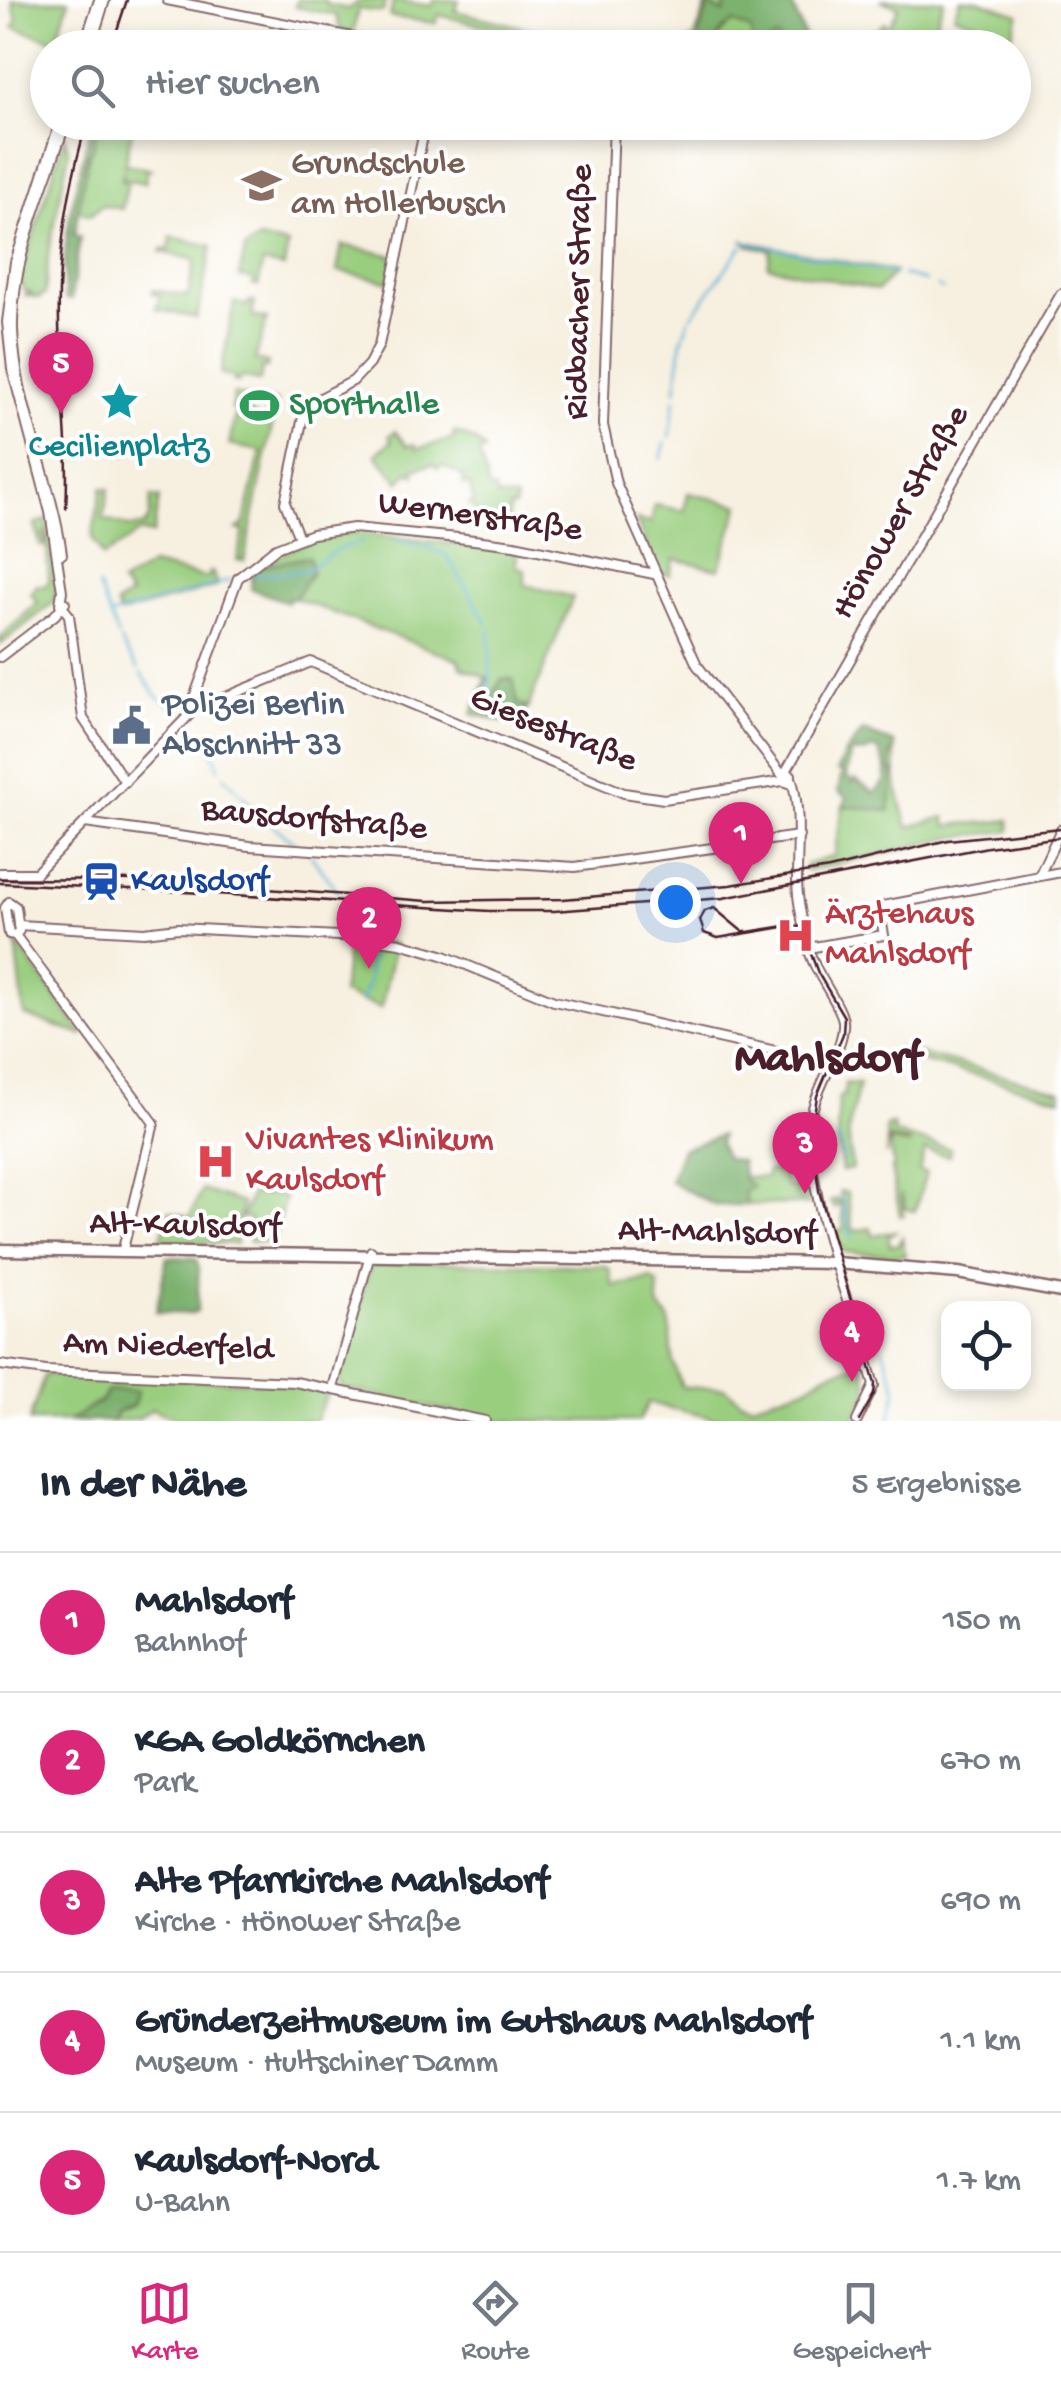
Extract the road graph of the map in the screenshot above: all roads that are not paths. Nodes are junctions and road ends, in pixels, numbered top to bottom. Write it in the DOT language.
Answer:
graph roads {
  1 [pos="102,0"];
  2 [pos="167,0"];
  3 [pos="92,30"];
  4 [pos="314,30"];
  5 [pos="57,140"];
  6 [pos="422,140"];
  7 [pos="613,140"];
  8 [pos="6,292"];
  9 [pos="1061,294"];
  10 [pos="8,343"];
  11 [pos="16,362"];
  12 [pos="299,538"];
  13 [pos="654,574"];
  14 [pos="64,603"];
  15 [pos="0,654"];
  16 [pos="194,710"];
  17 [pos="787,778"];
  18 [pos="125,782"];
  19 [pos="86,823"];
  20 [pos="1061,829"];
  21 [pos="798,836"];
  22 [pos="1061,872"];
  23 [pos="0,873"];
  24 [pos="1039,876"];
  25 [pos="3,904"];
  26 [pos="17,930"];
  27 [pos="808,948"];
  28 [pos="829,1063"];
  29 [pos="0,1248"];
  30 [pos="122,1250"];
  31 [pos="370,1254"];
  32 [pos="835,1260"];
  33 [pos="1061,1289"];
  34 [pos="0,1365"];
  35 [pos="333,1388"];
  36 [pos="485,1421"];
  37 [pos="857,1421"];
  1 -- 3 [label="street"];
  2 -- 4 [label="street"];
  5 -- 8 [label="street"];
  6 -- 12 [label="street"];
  7 -- 13 [label="street, Ridbacher Straße"];
  8 -- 10 [label="street"];
  8 -- 11 [label="street"];
  9 -- 17 [label="street, Hönower Straße"];
  10 -- 11 [label="street"];
  10 -- 14 [label="street"];
  11 -- 14 [label="street"];
  12 -- 13 [label="street, Wernerstraße"];
  12 -- 16 [label="street, Wernerstraße"];
  13 -- 17 [label="street, Ridbacher Straße"];
  14 -- 15 [label="street"];
  14 -- 18 [label="street"];
  16 -- 17 [label="street, Giesestraße"];
  16 -- 18 [label="street"];
  17 -- 21 [label="street"];
  18 -- 19 [label="street"];
  19 -- 21 [label="street, Bausdorfstraße"];
  19 -- 23 [label="street"];
  20 -- 24 [label="street"];
  21 -- 27 [label="street"];
  22 -- 24 [label="street"];
  24 -- 27 [label="street"];
  25 -- 26 [label="street"];
  26 -- 28 [label="street"];
  26 -- 30 [label="street"];
  27 -- 28 [label="street"];
  28 -- 32 [label="street"];
  29 -- 30 [label="main road, Alt-Kaulsdorf"];
  30 -- 31 [label="main road, Alt-Kaulsdorf"];
  31 -- 32 [label="main road, Alt-Mahlsdorf"];
  31 -- 35 [label="street"];
  32 -- 33 [label="main road, Alt-Mahlsdorf"];
  32 -- 37 [label="street"];
  34 -- 35 [label="street, Am Niederfeld"];
  35 -- 36 [label="street, Am Niederfeld"];
}
